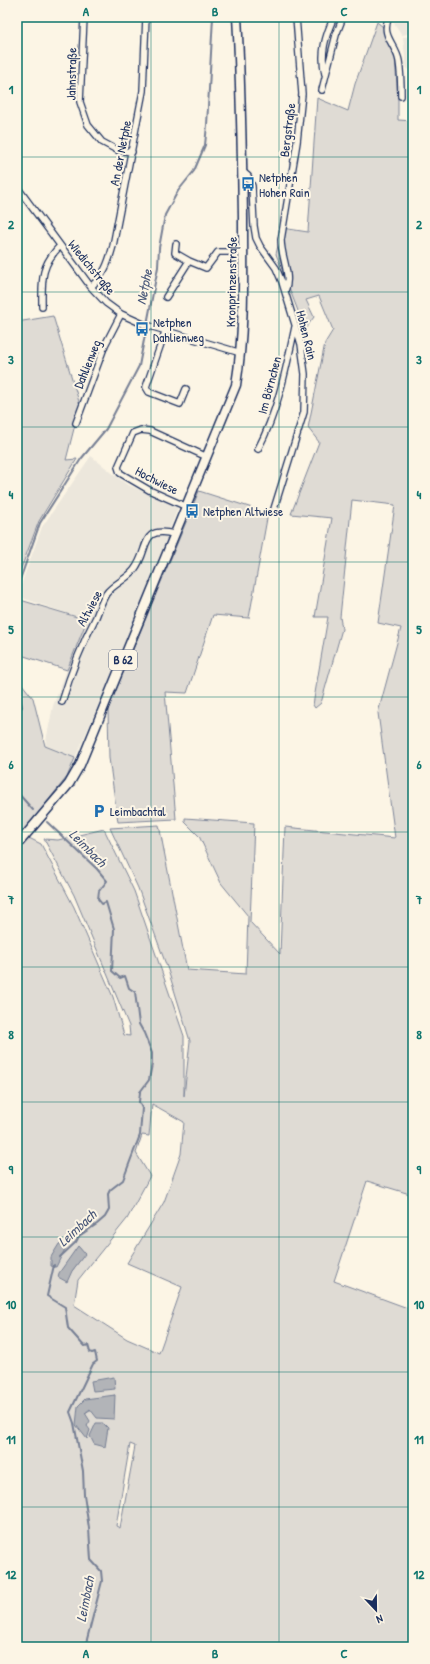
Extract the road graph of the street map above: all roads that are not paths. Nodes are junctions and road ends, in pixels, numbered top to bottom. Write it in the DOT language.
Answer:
graph roads {
  1 [pos="84,17"];
  2 [pos="146,17"];
  3 [pos="238,17"];
  4 [pos="296,17"];
  5 [pos="334,17"];
  6 [pos="343,17"];
  7 [pos="389,17"];
  8 [pos="326,77"];
  9 [pos="322,90"];
  10 [pos="401,96"];
  11 [pos="132,152"];
  12 [pos="242,171"];
  13 [pos="17,187"];
  14 [pos="176,244"];
  15 [pos="60,246"];
  16 [pos="243,252"];
  17 [pos="189,262"];
  18 [pos="91,287"];
  19 [pos="285,292"];
  20 [pos="166,297"];
  21 [pos="42,307"];
  22 [pos="121,314"];
  23 [pos="295,325"];
  24 [pos="165,332"];
  25 [pos="241,353"];
  26 [pos="186,390"];
  27 [pos="76,423"];
  28 [pos="258,449"];
  29 [pos="205,456"];
  30 [pos="186,507"];
  31 [pos="272,512"];
  32 [pos="174,534"];
  33 [pos="62,702"];
  34 [pos="17,845"];
  1 -- 11 [label="street, Jahnstraße"];
  2 -- 11 [label="street, An der Netphe"];
  3 -- 12 [label="main road, Kronprinzenstraße / B 62"];
  4 -- 19 [label="street, Bergstraße"];
  5 -- 8 [label="street"];
  6 -- 8 [label="street"];
  7 -- 10 [label="street"];
  8 -- 9 [label="street"];
  11 -- 18 [label="street, An der Netphe"];
  12 -- 16 [label="main road, Kronprinzenstraße / B 62"];
  12 -- 19 [label="street, Hohen Rain"];
  13 -- 15 [label="street, Wiedichstraße"];
  14 -- 17 [label="street"];
  15 -- 18 [label="street, Wiedichstraße"];
  15 -- 21 [label="street"];
  16 -- 17 [label="street"];
  16 -- 25 [label="main road, Kronprinzenstraße / B 62"];
  17 -- 20 [label="street"];
  18 -- 22 [label="street, Wiedichstraße"];
  19 -- 23 [label="street, Hohen Rain"];
  22 -- 24 [label="street, Wiedichstraße"];
  22 -- 27 [label="street, Dahlienweg"];
  23 -- 28 [label="street, Im Börnchen"];
  23 -- 31 [label="street, Hohen Rain"];
  24 -- 25 [label="street, Wiedichstraße"];
  24 -- 26 [label="street"];
  25 -- 29 [label="main road, Kronprinzenstraße / B 62"];
  29 -- 30 [label="main road, Kronprinzenstraße / B 62"];
  29 -- 30 [label="street, Hochwiese"];
  30 -- 32 [label="main road, Kronprinzenstraße / B 62"];
  32 -- 33 [label="street, Altwiese"];
  32 -- 34 [label="main road, B 62"];
}
